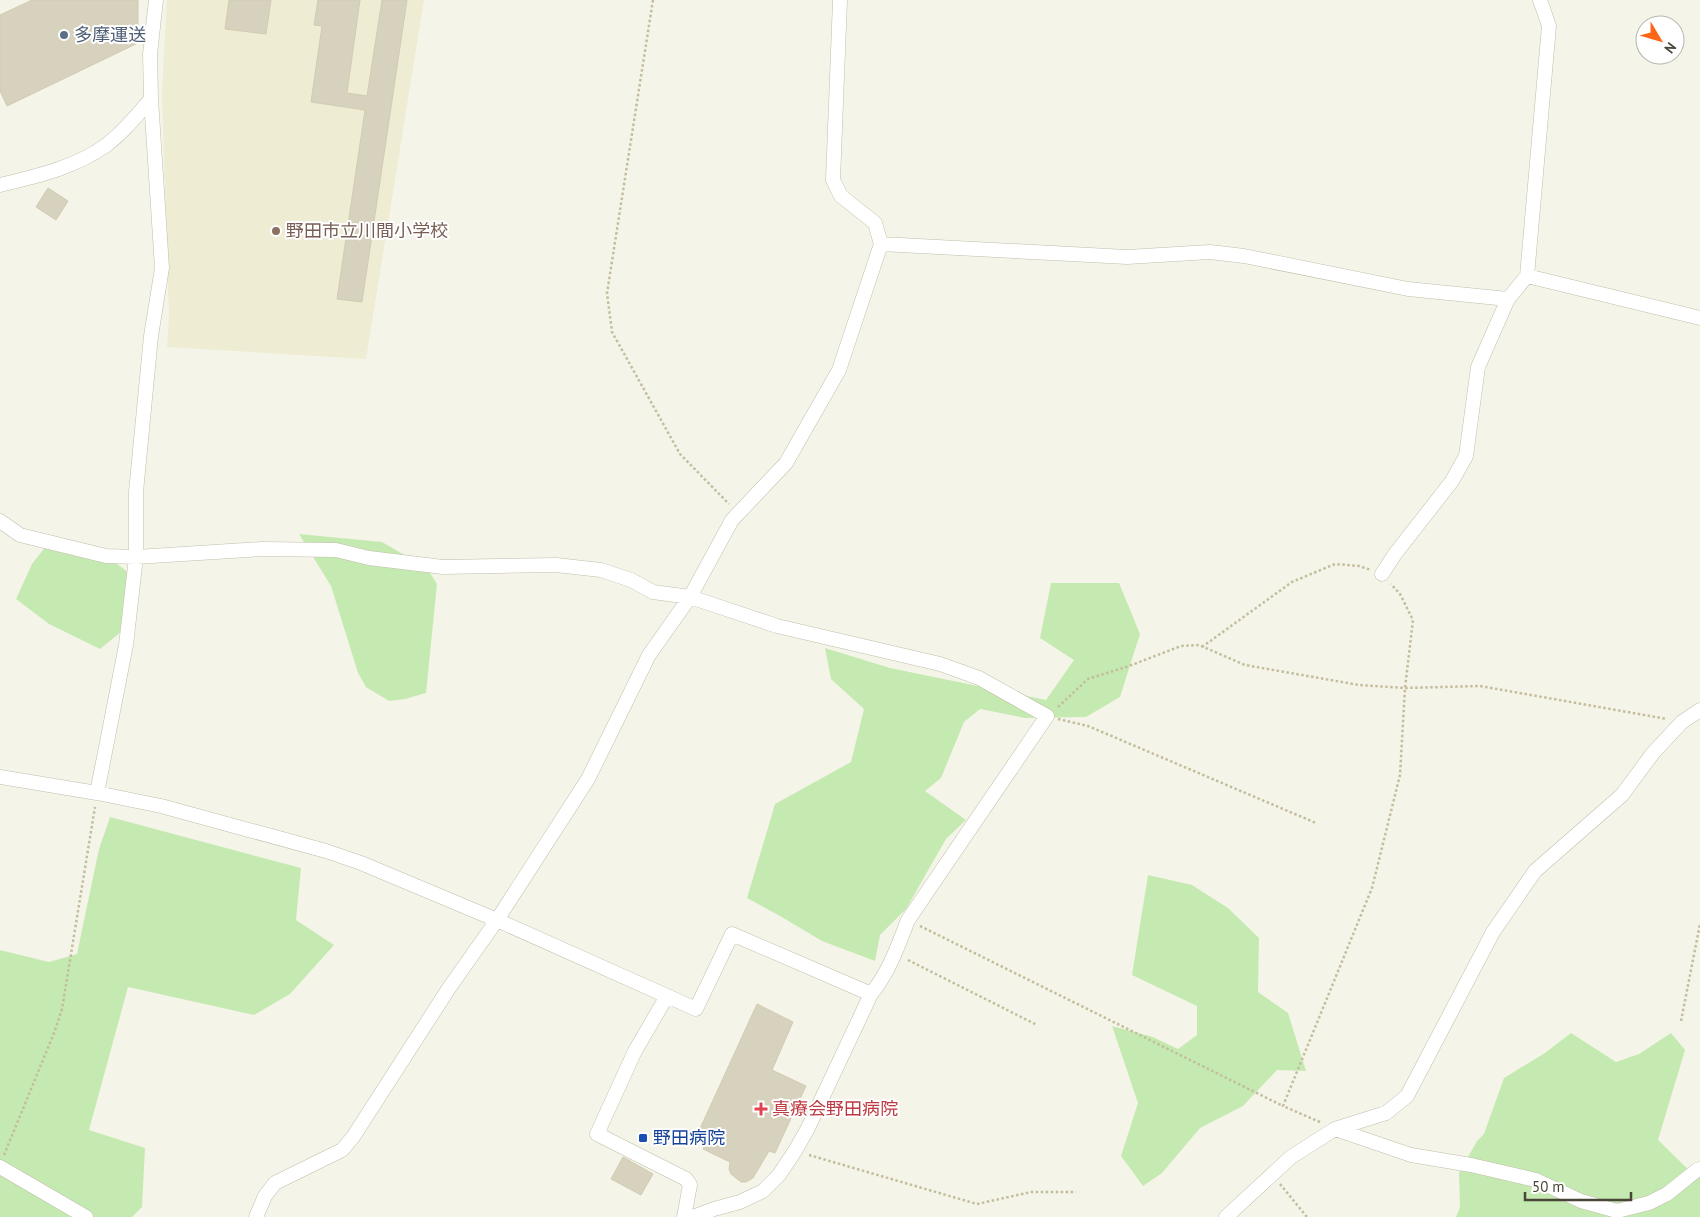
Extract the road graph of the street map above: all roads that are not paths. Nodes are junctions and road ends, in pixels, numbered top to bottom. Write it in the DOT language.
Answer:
graph roads {
  1 [pos="156,0"];
  2 [pos="840,0"];
  3 [pos="1540,0"];
  4 [pos="151,99"];
  5 [pos="0,185"];
  6 [pos="881,244"];
  7 [pos="1527,276"];
  8 [pos="1508,299"];
  9 [pos="1700,318"];
  10 [pos="0,521"];
  11 [pos="136,557"];
  12 [pos="1382,574"];
  13 [pos="690,597"];
  14 [pos="1700,710"];
  15 [pos="0,777"];
  16 [pos="98,793"];
  17 [pos="497,920"];
  18 [pos="871,994"];
  19 [pos="667,996"];
  20 [pos="1335,1129"];
  21 [pos="2,1161"];
  22 [pos="1700,1169"];
  23 [pos="86,1217"];
  24 [pos="256,1217"];
  25 [pos="684,1217"];
  26 [pos="693,1217"];
  27 [pos="1226,1217"];
  1 -- 4 [label="street"];
  2 -- 6 [label="street"];
  3 -- 7 [label="street"];
  4 -- 5 [label="street"];
  4 -- 11 [label="street"];
  6 -- 8 [label="street"];
  6 -- 13 [label="street"];
  7 -- 8 [label="street"];
  7 -- 9 [label="street"];
  8 -- 12 [label="street"];
  10 -- 11 [label="street"];
  11 -- 13 [label="street"];
  11 -- 16 [label="street"];
  13 -- 17 [label="street"];
  13 -- 18 [label="street"];
  14 -- 20 [label="street"];
  15 -- 16 [label="street"];
  16 -- 17 [label="street"];
  17 -- 19 [label="street"];
  17 -- 24 [label="street"];
  18 -- 19 [label="street"];
  18 -- 26 [label="street"];
  19 -- 25 [label="street"];
  20 -- 22 [label="street"];
  20 -- 27 [label="street"];
  21 -- 23 [label="street"];
}
